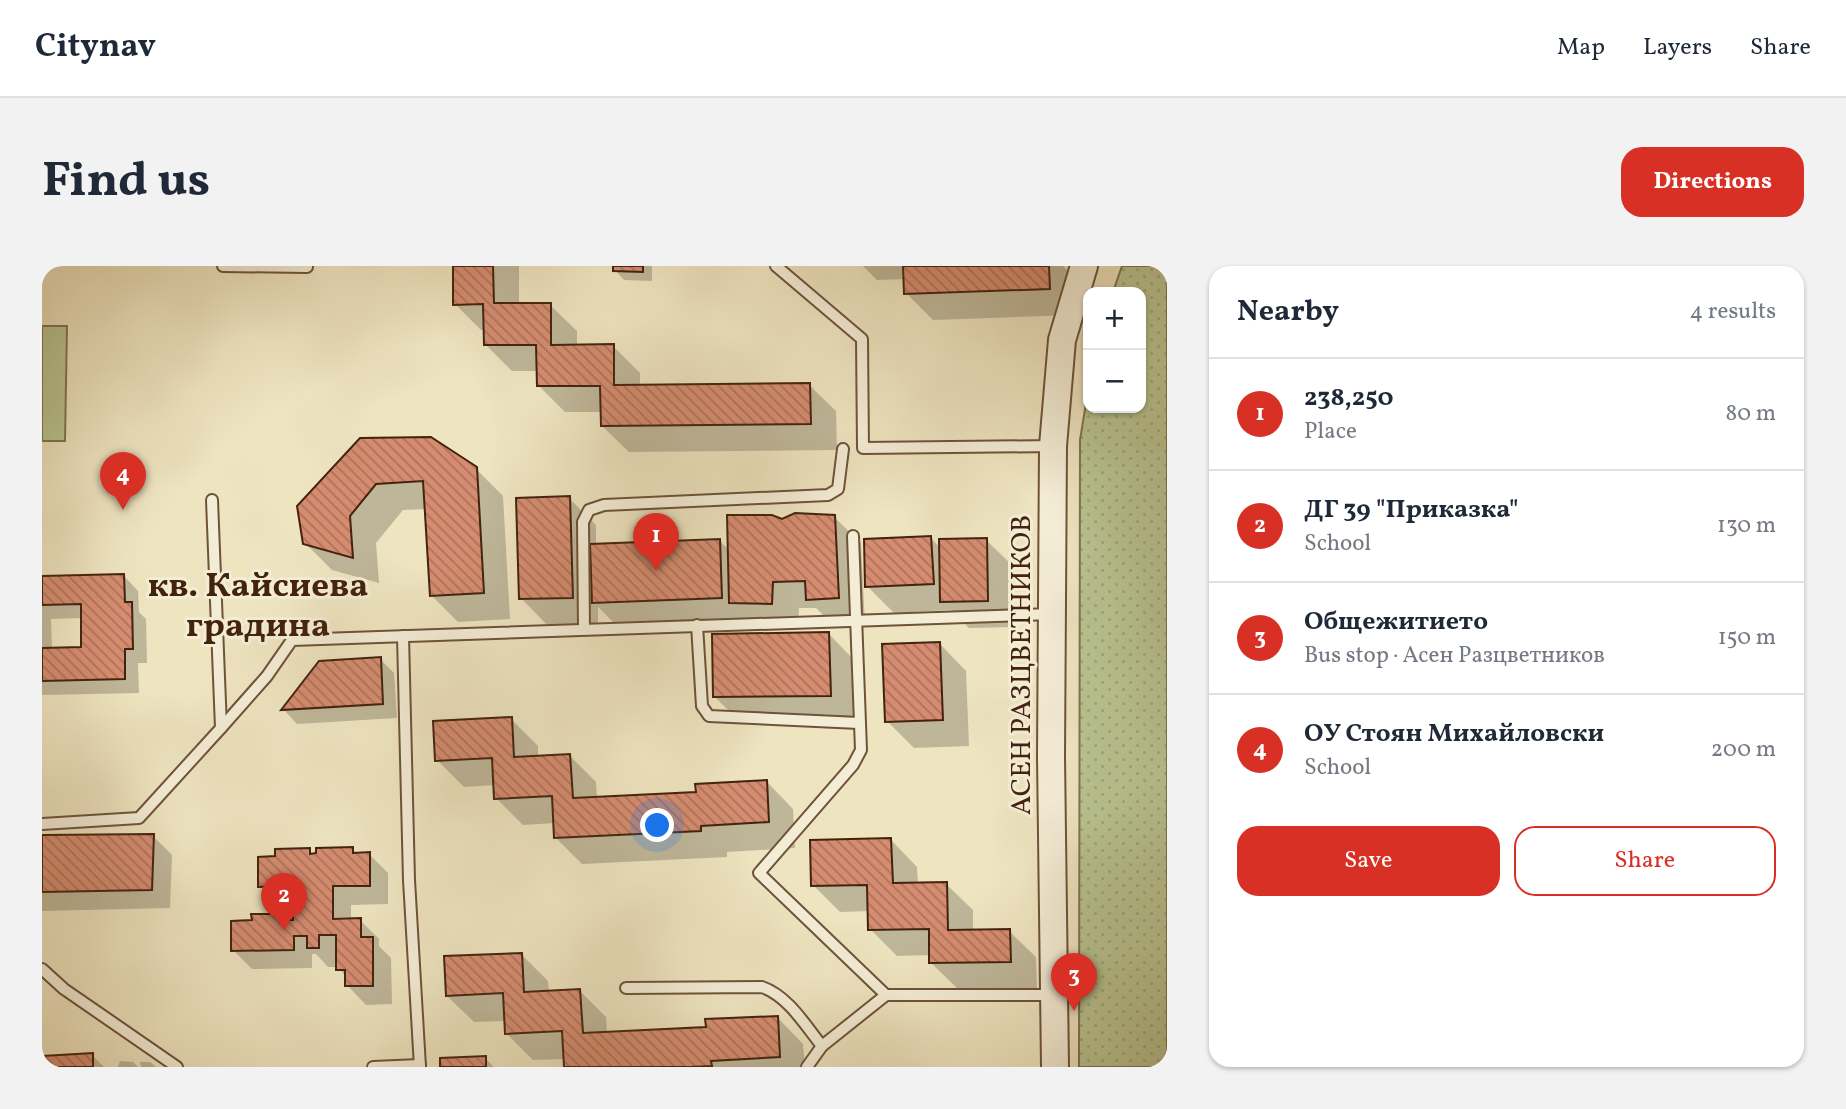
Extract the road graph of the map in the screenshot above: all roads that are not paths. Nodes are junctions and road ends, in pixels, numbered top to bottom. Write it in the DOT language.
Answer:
graph roads {
  1 [pos="223,266"];
  2 [pos="776,266"];
  3 [pos="1084,266"];
  4 [pos="307,267"];
  5 [pos="1053,446"];
  6 [pos="843,449"];
  7 [pos="212,500"];
  8 [pos="853,536"];
  9 [pos="1051,614"];
  10 [pos="859,620"];
  11 [pos="697,625"];
  12 [pos="584,629"];
  13 [pos="403,636"];
  14 [pos="859,723"];
  15 [pos="221,729"];
  16 [pos="42,824"];
  17 [pos="42,969"];
  18 [pos="626,988"];
  19 [pos="887,995"];
  20 [pos="1054,995"];
  21 [pos="822,1046"];
  22 [pos="420,1066"];
  23 [pos="177,1067"];
  24 [pos="373,1067"];
  25 [pos="807,1067"];
  26 [pos="1055,1067"];
  1 -- 4 [label="lane"];
  2 -- 5 [label="lane"];
  3 -- 5 [label="street, АСЕН РАЗЦВЕТНИКОВ"];
  5 -- 9 [label="street, АСЕН РАЗЦВЕТНИКОВ"];
  6 -- 12 [label="lane"];
  7 -- 15 [label="lane"];
  8 -- 10 [label="lane"];
  9 -- 10 [label="lane"];
  9 -- 20 [label="street, АСЕН РАЗЦВЕТНИКОВ"];
  10 -- 11 [label="lane"];
  10 -- 14 [label="lane"];
  11 -- 12 [label="lane"];
  11 -- 14 [label="lane"];
  12 -- 13 [label="lane"];
  13 -- 15 [label="lane"];
  13 -- 22 [label="lane"];
  14 -- 19 [label="lane"];
  15 -- 16 [label="lane"];
  17 -- 23 [label="lane"];
  18 -- 21 [label="lane"];
  19 -- 20 [label="lane"];
  19 -- 21 [label="lane"];
  20 -- 26 [label="street, АСЕН РАЗЦВЕТНИКОВ"];
  21 -- 25 [label="lane"];
  22 -- 24 [label="lane"];
}
